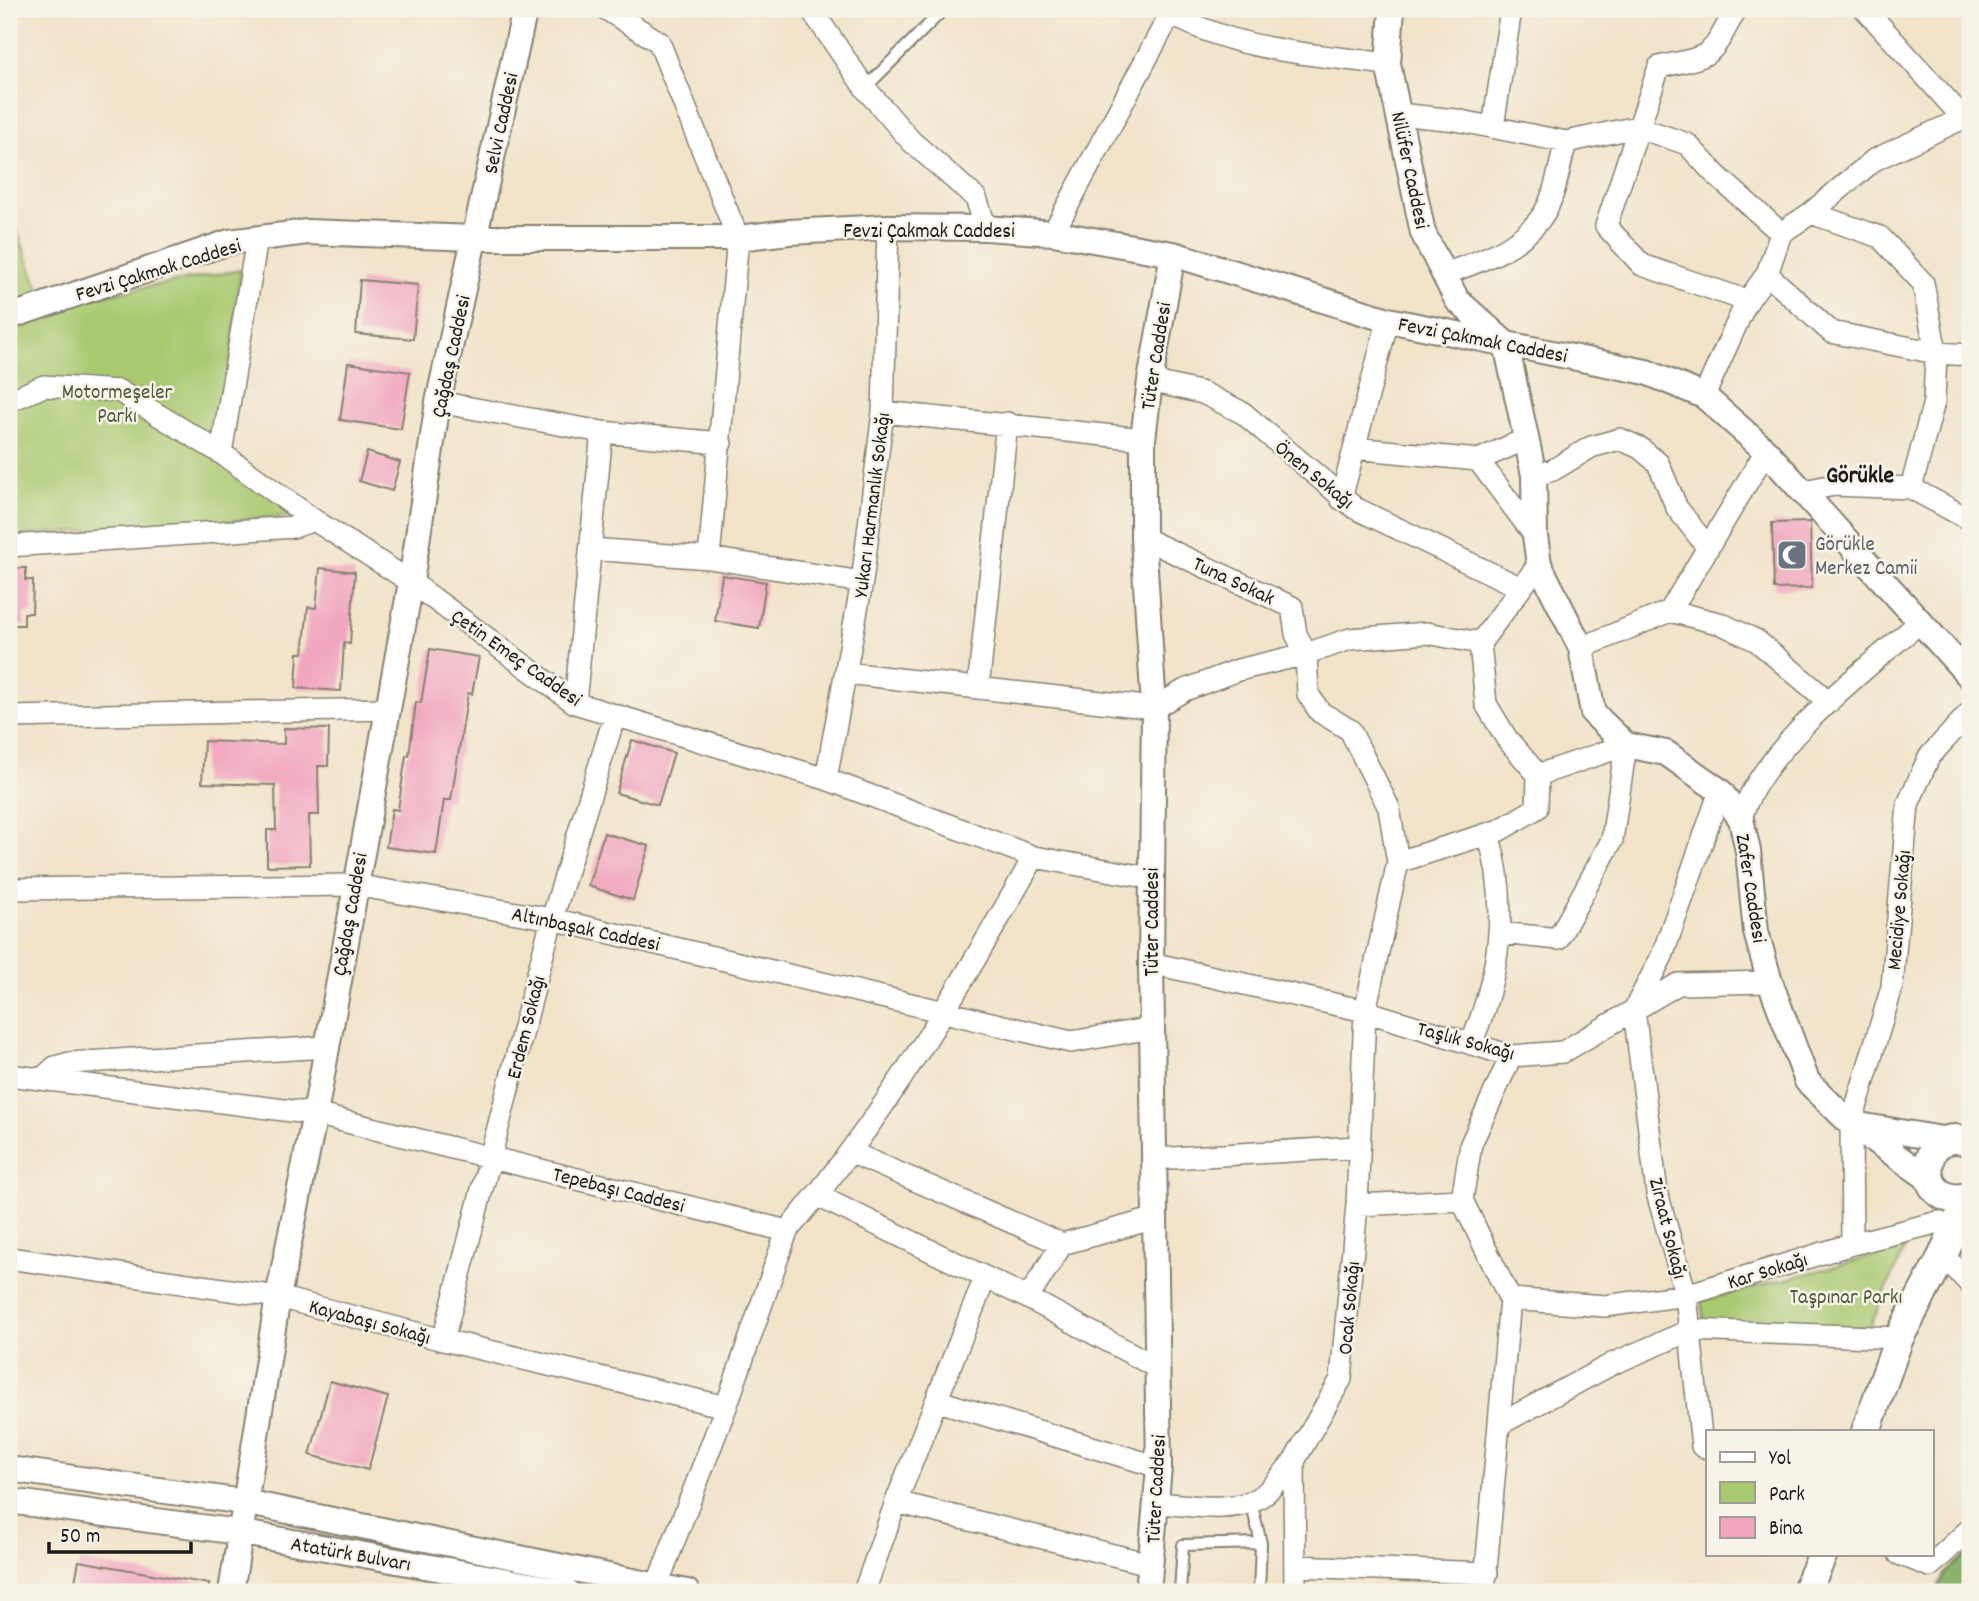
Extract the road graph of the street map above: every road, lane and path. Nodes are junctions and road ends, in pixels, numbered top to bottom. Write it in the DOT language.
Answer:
graph roads {
  1 [pos="525,9"];
  2 [pos="606,9"];
  3 [pos="811,9"];
  4 [pos="1392,9"];
  5 [pos="1511,9"];
  6 [pos="1736,9"];
  7 [pos="1865,9"];
  8 [pos="1169,10"];
  9 [pos="940,13"];
  10 [pos="1388,64"];
  11 [pos="865,88"];
  12 [pos="1398,114"];
  13 [pos="1967,117"];
  14 [pos="1493,127"];
  15 [pos="1637,127"];
  16 [pos="1566,142"];
  17 [pos="1811,213"];
  18 [pos="888,227"];
  19 [pos="986,228"];
  20 [pos="1054,233"];
  21 [pos="1781,233"];
  22 [pos="476,238"];
  23 [pos="738,238"];
  24 [pos="257,239"];
  25 [pos="1173,254"];
  26 [pos="1444,274"];
  27 [pos="1767,274"];
  28 [pos="1748,301"];
  29 [pos="9,317"];
  30 [pos="1388,320"];
  31 [pos="1506,344"];
  32 [pos="1936,353"];
  33 [pos="1970,355"];
  34 [pos="1150,381"];
  35 [pos="1704,397"];
  36 [pos="9,401"];
  37 [pos="438,402"];
  38 [pos="883,412"];
  39 [pos="1007,423"];
  40 [pos="602,432"];
  41 [pos="1143,439"];
  42 [pos="1526,439"];
  43 [pos="720,443"];
  44 [pos="1354,448"];
  45 [pos="1766,451"];
  46 [pos="221,453"];
  47 [pos="1478,460"];
  48 [pos="1534,475"];
  49 [pos="1910,488"];
  50 [pos="1804,491"];
  51 [pos="1341,499"];
  52 [pos="314,520"];
  53 [pos="1970,520"];
  54 [pos="1535,536"];
  55 [pos="1143,538"];
  56 [pos="9,546"];
  57 [pos="1708,548"];
  58 [pos="591,549"];
  59 [pos="709,558"];
  60 [pos="1539,564"];
  61 [pos="411,582"];
  62 [pos="862,582"];
  63 [pos="1521,588"];
  64 [pos="1671,611"];
  65 [pos="1919,623"];
  66 [pos="1480,643"];
  67 [pos="1581,648"];
  68 [pos="1307,654"];
  69 [pos="846,673"];
  70 [pos="1970,677"];
  71 [pos="978,688"];
  72 [pos="1829,702"];
  73 [pos="575,703"];
  74 [pos="1153,708"];
  75 [pos="388,709"];
  76 [pos="1970,712"];
  77 [pos="615,715"];
  78 [pos="9,718"];
  79 [pos="1626,745"];
  80 [pos="1538,775"];
  81 [pos="826,779"];
  82 [pos="1720,791"];
  83 [pos="1741,819"];
  84 [pos="1488,834"];
  85 [pos="1034,857"];
  86 [pos="1398,862"];
  87 [pos="1150,878"];
  88 [pos="354,885"];
  89 [pos="9,889"];
  90 [pos="552,919"];
  91 [pos="1501,933"];
  92 [pos="1151,963"];
  93 [pos="1770,982"];
  94 [pos="1634,1010"];
  95 [pos="946,1011"];
  96 [pos="1365,1011"];
  97 [pos="1152,1028"];
  98 [pos="1471,1044"];
  99 [pos="326,1047"];
  100 [pos="1511,1056"];
  101 [pos="9,1075"];
  102 [pos="42,1079"];
  103 [pos="315,1114"];
  104 [pos="1852,1124"];
  105 [pos="1959,1141"];
  106 [pos="1357,1147"];
  107 [pos="850,1152"];
  108 [pos="492,1158"];
  109 [pos="1155,1159"];
  110 [pos="1932,1183"];
  111 [pos="818,1196"];
  112 [pos="1970,1196"];
  113 [pos="1462,1200"];
  114 [pos="1357,1205"];
  115 [pos="1156,1218"];
  116 [pos="1939,1222"];
  117 [pos="788,1231"];
  118 [pos="1062,1244"];
  119 [pos="1852,1244"];
  120 [pos="1943,1255"];
  121 [pos="9,1258"];
  122 [pos="985,1278"];
  123 [pos="1970,1284"];
  124 [pos="1686,1295"];
  125 [pos="278,1297"];
  126 [pos="1028,1298"];
  127 [pos="1510,1299"];
  128 [pos="1691,1330"];
  129 [pos="1899,1338"];
  130 [pos="443,1340"];
  131 [pos="1158,1368"];
  132 [pos="938,1401"];
  133 [pos="726,1407"];
  134 [pos="1500,1424"];
  135 [pos="1866,1430"];
  136 [pos="1705,1447"];
  137 [pos="1294,1461"];
  138 [pos="1159,1467"];
  139 [pos="9,1469"];
  140 [pos="9,1501"];
  141 [pos="244,1502"];
  142 [pos="895,1502"];
  143 [pos="1251,1502"];
  144 [pos="1156,1503"];
  145 [pos="1970,1529"];
  146 [pos="238,1532"];
  147 [pos="1261,1543"];
  148 [pos="1822,1556"];
  149 [pos="1904,1556"];
  150 [pos="1150,1564"];
  151 [pos="1295,1566"];
  152 [pos="1486,1583"];
  153 [pos="657,1586"];
  154 [pos="231,1592"];
  155 [pos="568,1592"];
  156 [pos="687,1592"];
  157 [pos="864,1592"];
  158 [pos="1149,1592"];
  159 [pos="1180,1592"];
  160 [pos="1259,1592"];
  161 [pos="1294,1592"];
  162 [pos="1806,1592"];
  1 -- 22 [label="street, Selvi Caddesi"];
  2 -- 23 [label="street"];
  3 -- 11 [label="street"];
  4 -- 10 [label="street, Nilüfer Caddesi"];
  5 -- 14 [label="street"];
  6 -- 15 [label="street"];
  7 -- 13 [label="street"];
  8 -- 10 [label="street"];
  8 -- 20 [label="street"];
  9 -- 11 [label="lane"];
  10 -- 12 [label="street, Nilüfer Caddesi"];
  11 -- 19 [label="street"];
  12 -- 14 [label="street"];
  12 -- 26 [label="street, Nilüfer Caddesi"];
  13 -- 17 [label="street"];
  14 -- 16 [label="street"];
  15 -- 16 [label="street"];
  15 -- 21 [label="street"];
  15 -- 28 [label="street"];
  16 -- 26 [label="street"];
  17 -- 21 [label="street"];
  17 -- 32 [label="street"];
  18 -- 19 [label="street, Fevzi Çakmak Caddesi"];
  18 -- 23 [label="street, Fevzi Çakmak Caddesi"];
  18 -- 38 [label="street, Yukarı Harmanlık Sokağı"];
  19 -- 20 [label="street, Fevzi Çakmak Caddesi"];
  20 -- 25 [label="street, Fevzi Çakmak Caddesi"];
  21 -- 27 [label="street"];
  22 -- 23 [label="street, Fevzi Çakmak Caddesi"];
  22 -- 24 [label="street, Fevzi Çakmak Caddesi"];
  22 -- 37 [label="street, Çağdaş Caddesi"];
  23 -- 43 [label="street"];
  24 -- 29 [label="street, Fevzi Çakmak Caddesi"];
  24 -- 46 [label="street"];
  25 -- 30 [label="street, Fevzi Çakmak Caddesi"];
  25 -- 34 [label="street, Tüter Caddesi"];
  26 -- 31 [label="street, Nilüfer Caddesi"];
  27 -- 28 [label="street"];
  27 -- 32 [label="street"];
  28 -- 35 [label="street"];
  30 -- 31 [label="street, Fevzi Çakmak Caddesi"];
  30 -- 44 [label="street"];
  31 -- 35 [label="street, Fevzi Çakmak Caddesi"];
  31 -- 42 [label="street"];
  32 -- 33 [label="street"];
  32 -- 49 [label="street"];
  34 -- 41 [label="street, Tüter Caddesi"];
  34 -- 51 [label="street, Önen Sokağı"];
  35 -- 45 [label="street, Fevzi Çakmak Caddesi"];
  36 -- 46 [label="street, Çetin Emeç Caddesi"];
  37 -- 40 [label="street"];
  37 -- 61 [label="street, Çağdaş Caddesi"];
  38 -- 39 [label="street"];
  38 -- 62 [label="street, Yukarı Harmanlık Sokağı"];
  39 -- 41 [label="street"];
  39 -- 71 [label="street"];
  40 -- 43 [label="street"];
  40 -- 58 [label="street"];
  41 -- 55 [label="street, Tüter Caddesi"];
  42 -- 47 [label="street"];
  42 -- 48 [label="street"];
  43 -- 59 [label="street"];
  44 -- 47 [label="street"];
  44 -- 51 [label="street"];
  45 -- 50 [label="street, Fevzi Çakmak Caddesi"];
  45 -- 57 [label="street"];
  46 -- 52 [label="street, Çetin Emeç Caddesi"];
  47 -- 54 [label="street"];
  48 -- 54 [label="street"];
  48 -- 57 [label="street"];
  49 -- 50 [label="street"];
  49 -- 53 [label="street"];
  50 -- 65 [label="street, Fevzi Çakmak Caddesi"];
  51 -- 63 [label="street, Önen Sokağı"];
  52 -- 56 [label="street"];
  52 -- 61 [label="street, Çetin Emeç Caddesi"];
  54 -- 60 [label="street"];
  55 -- 68 [label="street, Tuna Sokak"];
  55 -- 74 [label="street, Tüter Caddesi"];
  57 -- 64 [label="street"];
  58 -- 59 [label="street"];
  58 -- 73 [label="street"];
  59 -- 62 [label="street"];
  60 -- 63 [label="street"];
  60 -- 67 [label="street"];
  61 -- 73 [label="street, Çetin Emeç Caddesi"];
  61 -- 75 [label="street, Çağdaş Caddesi"];
  62 -- 69 [label="street, Yukarı Harmanlık Sokağı"];
  63 -- 66 [label="street"];
  64 -- 67 [label="street"];
  64 -- 72 [label="street"];
  65 -- 70 [label="street, Fevzi Çakmak Caddesi"];
  65 -- 72 [label="street"];
  66 -- 68 [label="street"];
  66 -- 80 [label="street"];
  67 -- 79 [label="street"];
  68 -- 74 [label="street"];
  68 -- 86 [label="street, Tuna Sokak"];
  69 -- 71 [label="street"];
  69 -- 81 [label="street, Yukarı Harmanlık Sokağı"];
  71 -- 74 [label="street"];
  72 -- 83 [label="street"];
  73 -- 77 [label="street, Çetin Emeç Caddesi"];
  74 -- 87 [label="street, Tüter Caddesi"];
  75 -- 78 [label="street"];
  75 -- 88 [label="street, Çağdaş Caddesi"];
  76 -- 104 [label="street, Mecidiye Sokağı"];
  77 -- 81 [label="street, Çetin Emeç Caddesi"];
  77 -- 90 [label="street, Erdem Sokağı"];
  79 -- 80 [label="street"];
  79 -- 82 [label="street, Zafer Caddesi"];
  79 -- 91 [label="street"];
  80 -- 84 [label="street"];
  81 -- 85 [label="street, Çetin Emeç Caddesi"];
  82 -- 83 [label="street, Zafer Caddesi"];
  82 -- 94 [label="street"];
  83 -- 93 [label="street, Zafer Caddesi"];
  84 -- 86 [label="street"];
  84 -- 91 [label="street"];
  85 -- 87 [label="street, Çetin Emeç Caddesi"];
  85 -- 95 [label="street"];
  86 -- 96 [label="street, Ocak Sokağı"];
  87 -- 92 [label="street, Tüter Caddesi"];
  88 -- 89 [label="street, Altınbaşak Caddesi"];
  88 -- 90 [label="street, Altınbaşak Caddesi"];
  88 -- 99 [label="street, Çağdaş Caddesi"];
  90 -- 95 [label="street, Altınbaşak Caddesi"];
  90 -- 108 [label="street, Erdem Sokağı"];
  91 -- 98 [label="street"];
  92 -- 96 [label="street, Taşlık Sokağı"];
  92 -- 97 [label="street, Tüter Caddesi"];
  93 -- 94 [label="street, Taşlık Sokağı"];
  93 -- 104 [label="street, Zafer Caddesi"];
  94 -- 100 [label="street, Taşlık Sokağı"];
  94 -- 124 [label="street, Ziraat Sokağı"];
  95 -- 97 [label="street, Altınbaşak Caddesi"];
  95 -- 107 [label="street"];
  96 -- 98 [label="street, Taşlık Sokağı"];
  96 -- 106 [label="street, Ocak Sokağı"];
  97 -- 109 [label="street, Tüter Caddesi"];
  98 -- 100 [label="street, Taşlık Sokağı"];
  99 -- 102 [label="street"];
  99 -- 103 [label="street, Çağdaş Caddesi"];
  100 -- 113 [label="street"];
  101 -- 102 [label="street, Tepebaşı Caddesi"];
  102 -- 103 [label="street, Tepebaşı Caddesi"];
  103 -- 108 [label="street, Tepebaşı Caddesi"];
  103 -- 125 [label="street, Çağdaş Caddesi"];
  104 -- 105 [label="street"];
  104 -- 110 [label="street, Zafer Caddesi"];
  104 -- 119 [label="street, Mecidiye Sokağı"];
  105 -- 110 [label="main road"];
  106 -- 109 [label="street"];
  106 -- 114 [label="street, Ocak Sokağı"];
  107 -- 111 [label="street"];
  107 -- 118 [label="street"];
  108 -- 117 [label="street, Tepebaşı Caddesi"];
  108 -- 130 [label="street, Erdem Sokağı"];
  109 -- 115 [label="street, Tüter Caddesi"];
  110 -- 112 [label="main road"];
  110 -- 116 [label="main road"];
  111 -- 117 [label="street"];
  111 -- 122 [label="street"];
  112 -- 120 [label="main road"];
  113 -- 114 [label="street"];
  113 -- 127 [label="street"];
  114 -- 137 [label="street, Ocak Sokağı"];
  115 -- 118 [label="street"];
  115 -- 131 [label="street, Tüter Caddesi"];
  116 -- 119 [label="street, Kar Sokağı"];
  116 -- 120 [label="main road"];
  117 -- 133 [label="street"];
  118 -- 126 [label="street"];
  119 -- 124 [label="street, Kar Sokağı"];
  120 -- 123 [label="street"];
  120 -- 129 [label="main road"];
  121 -- 125 [label="street, Kayabaşı Sokağı"];
  122 -- 126 [label="street"];
  122 -- 132 [label="street"];
  124 -- 127 [label="street, Kar Sokağı"];
  124 -- 128 [label="street, Ziraat Sokağı"];
  125 -- 130 [label="street, Kayabaşı Sokağı"];
  125 -- 141 [label="street, Çağdaş Caddesi"];
  126 -- 131 [label="street"];
  127 -- 134 [label="street"];
  128 -- 129 [label="street"];
  128 -- 134 [label="street"];
  128 -- 136 [label="street, Ziraat Sokağı"];
  129 -- 135 [label="main road"];
  130 -- 133 [label="street, Kayabaşı Sokağı"];
  131 -- 138 [label="street, Tüter Caddesi"];
  132 -- 138 [label="street"];
  132 -- 142 [label="street"];
  133 -- 153 [label="street"];
  134 -- 152 [label="street"];
  137 -- 143 [label="street, Ocak Sokağı"];
  137 -- 151 [label="street"];
  138 -- 144 [label="street, Tüter Caddesi"];
  139 -- 141 [label="street"];
  140 -- 146 [label="street, Atatürk Bulvarı"];
  141 -- 146 [label="street, Çağdaş Caddesi"];
  141 -- 153 [label="street"];
  142 -- 150 [label="street"];
  142 -- 157 [label="street"];
  143 -- 144 [label="street"];
  143 -- 147 [label="lane"];
  144 -- 150 [label="street, Tüter Caddesi"];
  145 -- 149 [label="street"];
  146 -- 154 [label="street, Çağdaş Caddesi"];
  146 -- 155 [label="street, Atatürk Bulvarı"];
  147 -- 159 [label="lane"];
  147 -- 160 [label="lane"];
  148 -- 162 [label="main road"];
  150 -- 158 [label="street, Tüter Caddesi"];
  151 -- 152 [label="street"];
  151 -- 161 [label="street"];
  153 -- 156 [label="street"];
}
